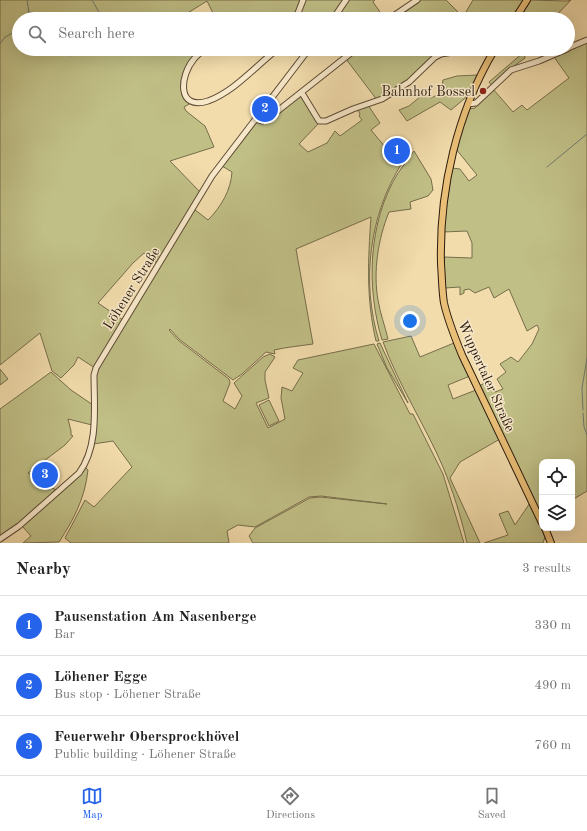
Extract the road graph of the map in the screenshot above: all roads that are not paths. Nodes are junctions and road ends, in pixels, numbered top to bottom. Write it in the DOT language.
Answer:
graph roads {
  1 [pos="303,0"];
  2 [pos="346,0"];
  3 [pos="417,0"];
  4 [pos="526,0"];
  5 [pos="298,12"];
  6 [pos="338,12"];
  7 [pos="399,12"];
  8 [pos="519,12"];
  9 [pos="587,40"];
  10 [pos="575,45"];
  11 [pos="197,56"];
  12 [pos="269,56"];
  13 [pos="303,56"];
  14 [pos="347,56"];
  15 [pos="439,56"];
  16 [pos="491,56"];
  17 [pos="551,56"];
  18 [pos="302,93"];
  19 [pos="468,104"];
  20 [pos="255,119"];
  21 [pos="539,517"];
  22 [pos="545,531"];
  23 [pos="0,539"];
  24 [pos="551,543"];
  1 -- 5 [label="street"];
  2 -- 6 [label="street"];
  3 -- 7 [label="street"];
  4 -- 8 [label="main road"];
  9 -- 10 [label="street"];
  11 -- 12 [label="street"];
  13 -- 20 [label="street, Löhener Straße"];
  14 -- 18 [label="street"];
  15 -- 18 [label="street"];
  16 -- 19 [label="main road, Wuppertaler Straße"];
  17 -- 19 [label="street"];
  18 -- 20 [label="street"];
  19 -- 21 [label="main road, Wuppertaler Straße"];
  20 -- 23 [label="street, Löhener Straße"];
  22 -- 24 [label="main road"];
}
